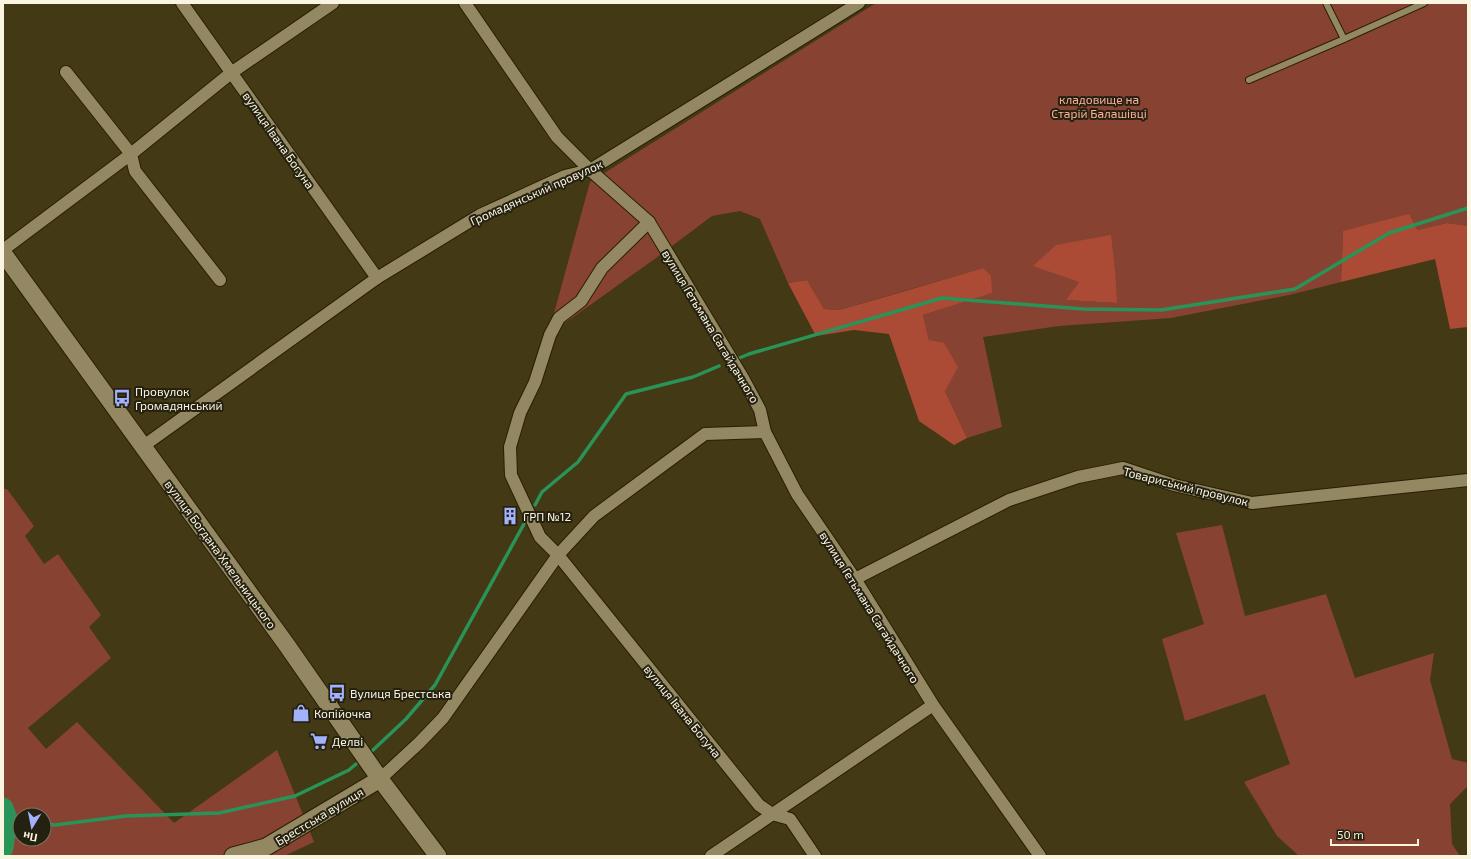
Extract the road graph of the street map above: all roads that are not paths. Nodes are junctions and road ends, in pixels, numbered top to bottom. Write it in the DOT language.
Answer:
graph roads {
  1 [pos="182,3"];
  2 [pos="333,3"];
  3 [pos="465,3"];
  4 [pos="858,3"];
  5 [pos="1326,3"];
  6 [pos="1424,3"];
  7 [pos="1344,39"];
  8 [pos="66,72"];
  9 [pos="231,73"];
  10 [pos="1249,80"];
  11 [pos="131,154"];
  12 [pos="590,170"];
  13 [pos="649,222"];
  14 [pos="3,251"];
  15 [pos="377,278"];
  16 [pos="220,280"];
  17 [pos="765,432"];
  18 [pos="142,447"];
  19 [pos="1468,480"];
  20 [pos="558,555"];
  21 [pos="856,579"];
  22 [pos="933,705"];
  23 [pos="380,779"];
  24 [pos="772,814"];
  25 [pos="233,856"];
  26 [pos="438,856"];
  27 [pos="711,856"];
  28 [pos="815,856"];
  29 [pos="1040,856"];
  1 -- 9 [label="street, вулиця Івана Богуна"];
  2 -- 9 [label="street"];
  3 -- 12 [label="street, вулиця Гетьмана Сагайдачного"];
  4 -- 12 [label="street, Громадянський провулок"];
  5 -- 7 [label="lane"];
  6 -- 7 [label="lane"];
  7 -- 10 [label="lane"];
  8 -- 11 [label="street"];
  9 -- 11 [label="street"];
  9 -- 15 [label="street, вулиця Івана Богуна"];
  11 -- 14 [label="street"];
  11 -- 16 [label="street"];
  12 -- 13 [label="street, вулиця Гетьмана Сагайдачного"];
  12 -- 15 [label="street, Громадянський провулок"];
  13 -- 17 [label="street, вулиця Гетьмана Сагайдачного"];
  13 -- 20 [label="street"];
  14 -- 18 [label="street, вулиця Богдана Хмельницького"];
  15 -- 18 [label="street, Громадянський провулок"];
  17 -- 20 [label="street"];
  17 -- 21 [label="street, вулиця Гетьмана Сагайдачного"];
  18 -- 23 [label="street, вулиця Богдана Хмельницького"];
  19 -- 21 [label="street, Товариський провулок"];
  20 -- 23 [label="street"];
  20 -- 24 [label="street, вулиця Івана Богуна"];
  21 -- 22 [label="street, вулиця Гетьмана Сагайдачного"];
  22 -- 24 [label="street"];
  22 -- 29 [label="street, вулиця Гетьмана Сагайдачного"];
  23 -- 25 [label="street, Брестська вулиця"];
  23 -- 26 [label="street, вулиця Богдана Хмельницького"];
  24 -- 27 [label="street"];
  24 -- 28 [label="street, вулиця Івана Богуна"];
}
